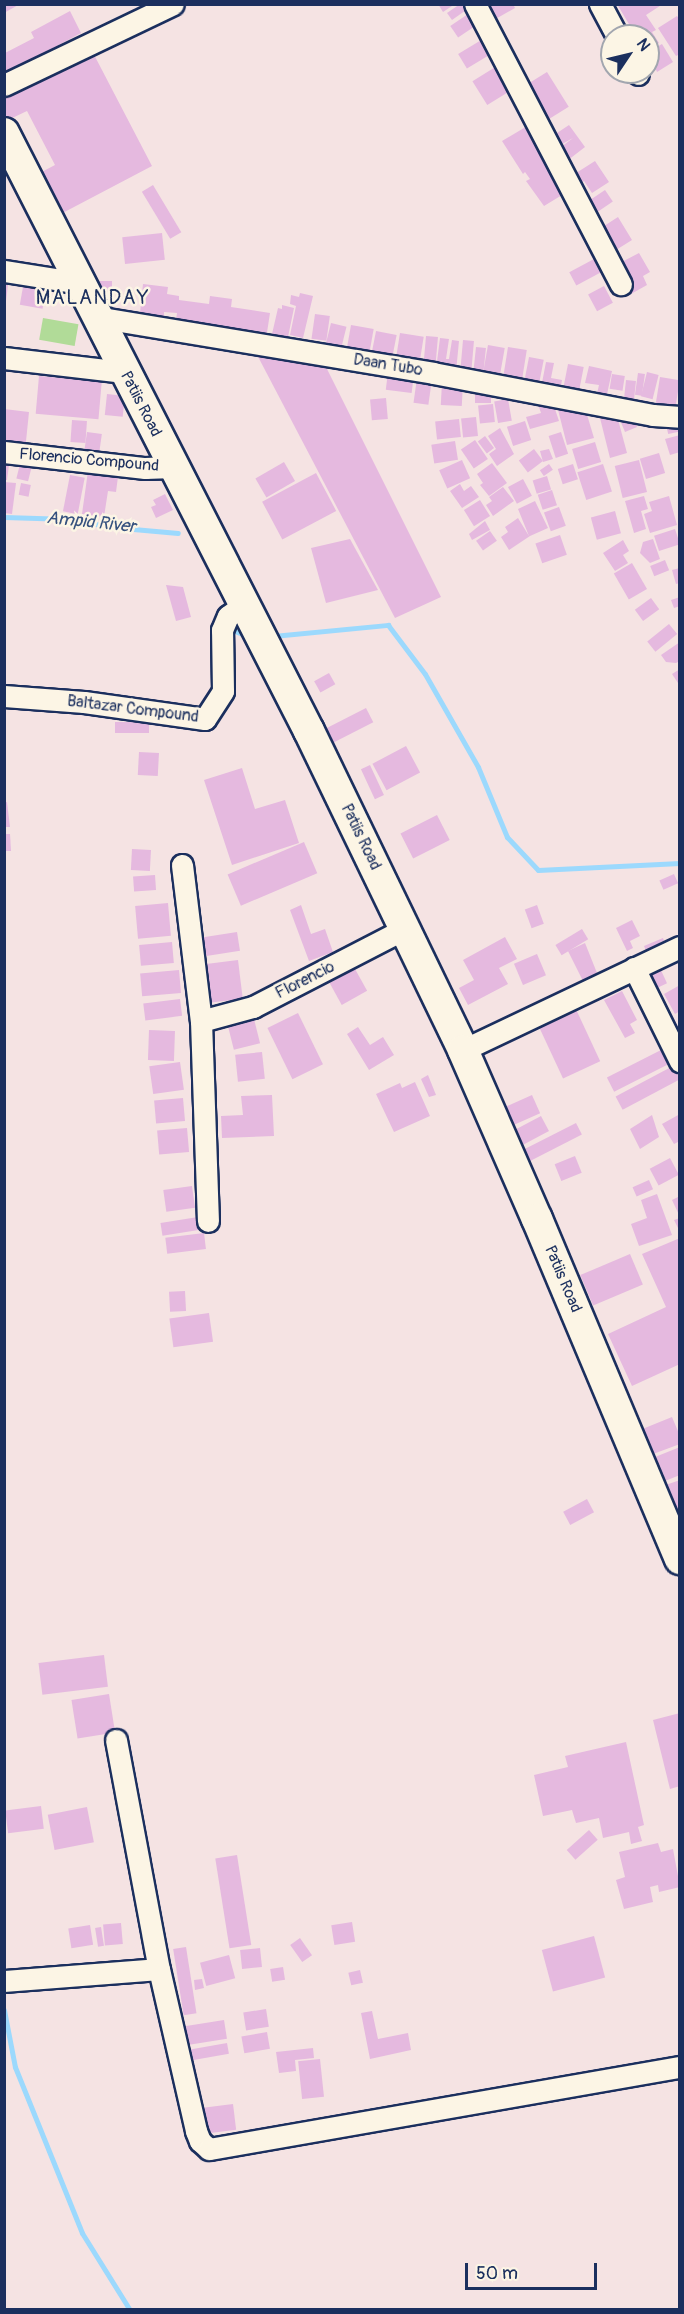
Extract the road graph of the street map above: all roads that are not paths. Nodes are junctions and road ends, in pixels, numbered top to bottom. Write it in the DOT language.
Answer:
graph roads {
  1 [pos="173,4"];
  2 [pos="475,4"];
  3 [pos="602,5"];
  4 [pos="611,24"];
  5 [pos="4,85"];
  6 [pos="4,133"];
  7 [pos="4,271"];
  8 [pos="80,283"];
  9 [pos="621,284"];
  10 [pos="96,317"];
  11 [pos="4,358"];
  12 [pos="124,372"];
  13 [pos="680,417"];
  14 [pos="4,452"];
  15 [pos="173,467"];
  16 [pos="244,605"];
  17 [pos="4,696"];
  18 [pos="182,865"];
  19 [pos="404,929"];
  20 [pos="680,947"];
  21 [pos="634,968"];
  22 [pos="201,1021"];
  23 [pos="463,1050"];
  24 [pos="680,1061"];
  25 [pos="208,1221"];
  26 [pos="680,1559"];
  27 [pos="116,1740"];
  28 [pos="159,1969"];
  29 [pos="4,1981"];
  30 [pos="680,2067"];
  1 -- 5 [label="street"];
  2 -- 9 [label="street"];
  3 -- 4 [label="street"];
  6 -- 8 [label="street, Patiis Road"];
  7 -- 8 [label="street"];
  8 -- 10 [label="street, Patiis Road"];
  10 -- 12 [label="street, Patiis Road"];
  10 -- 13 [label="street, Daan Tubo"];
  11 -- 12 [label="street"];
  12 -- 15 [label="street, Patiis Road"];
  14 -- 15 [label="street, Florencio Compound"];
  15 -- 16 [label="street, Patiis Road"];
  16 -- 17 [label="street, Baltazar Compound"];
  16 -- 19 [label="street, Patiis Road"];
  18 -- 22 [label="street"];
  19 -- 22 [label="street, Florencio"];
  19 -- 23 [label="street, Patiis Road"];
  20 -- 21 [label="street"];
  21 -- 23 [label="street"];
  21 -- 24 [label="street"];
  22 -- 25 [label="street"];
  23 -- 26 [label="street, Patiis Road"];
  27 -- 28 [label="street"];
  28 -- 29 [label="street"];
  28 -- 30 [label="street"];
}
